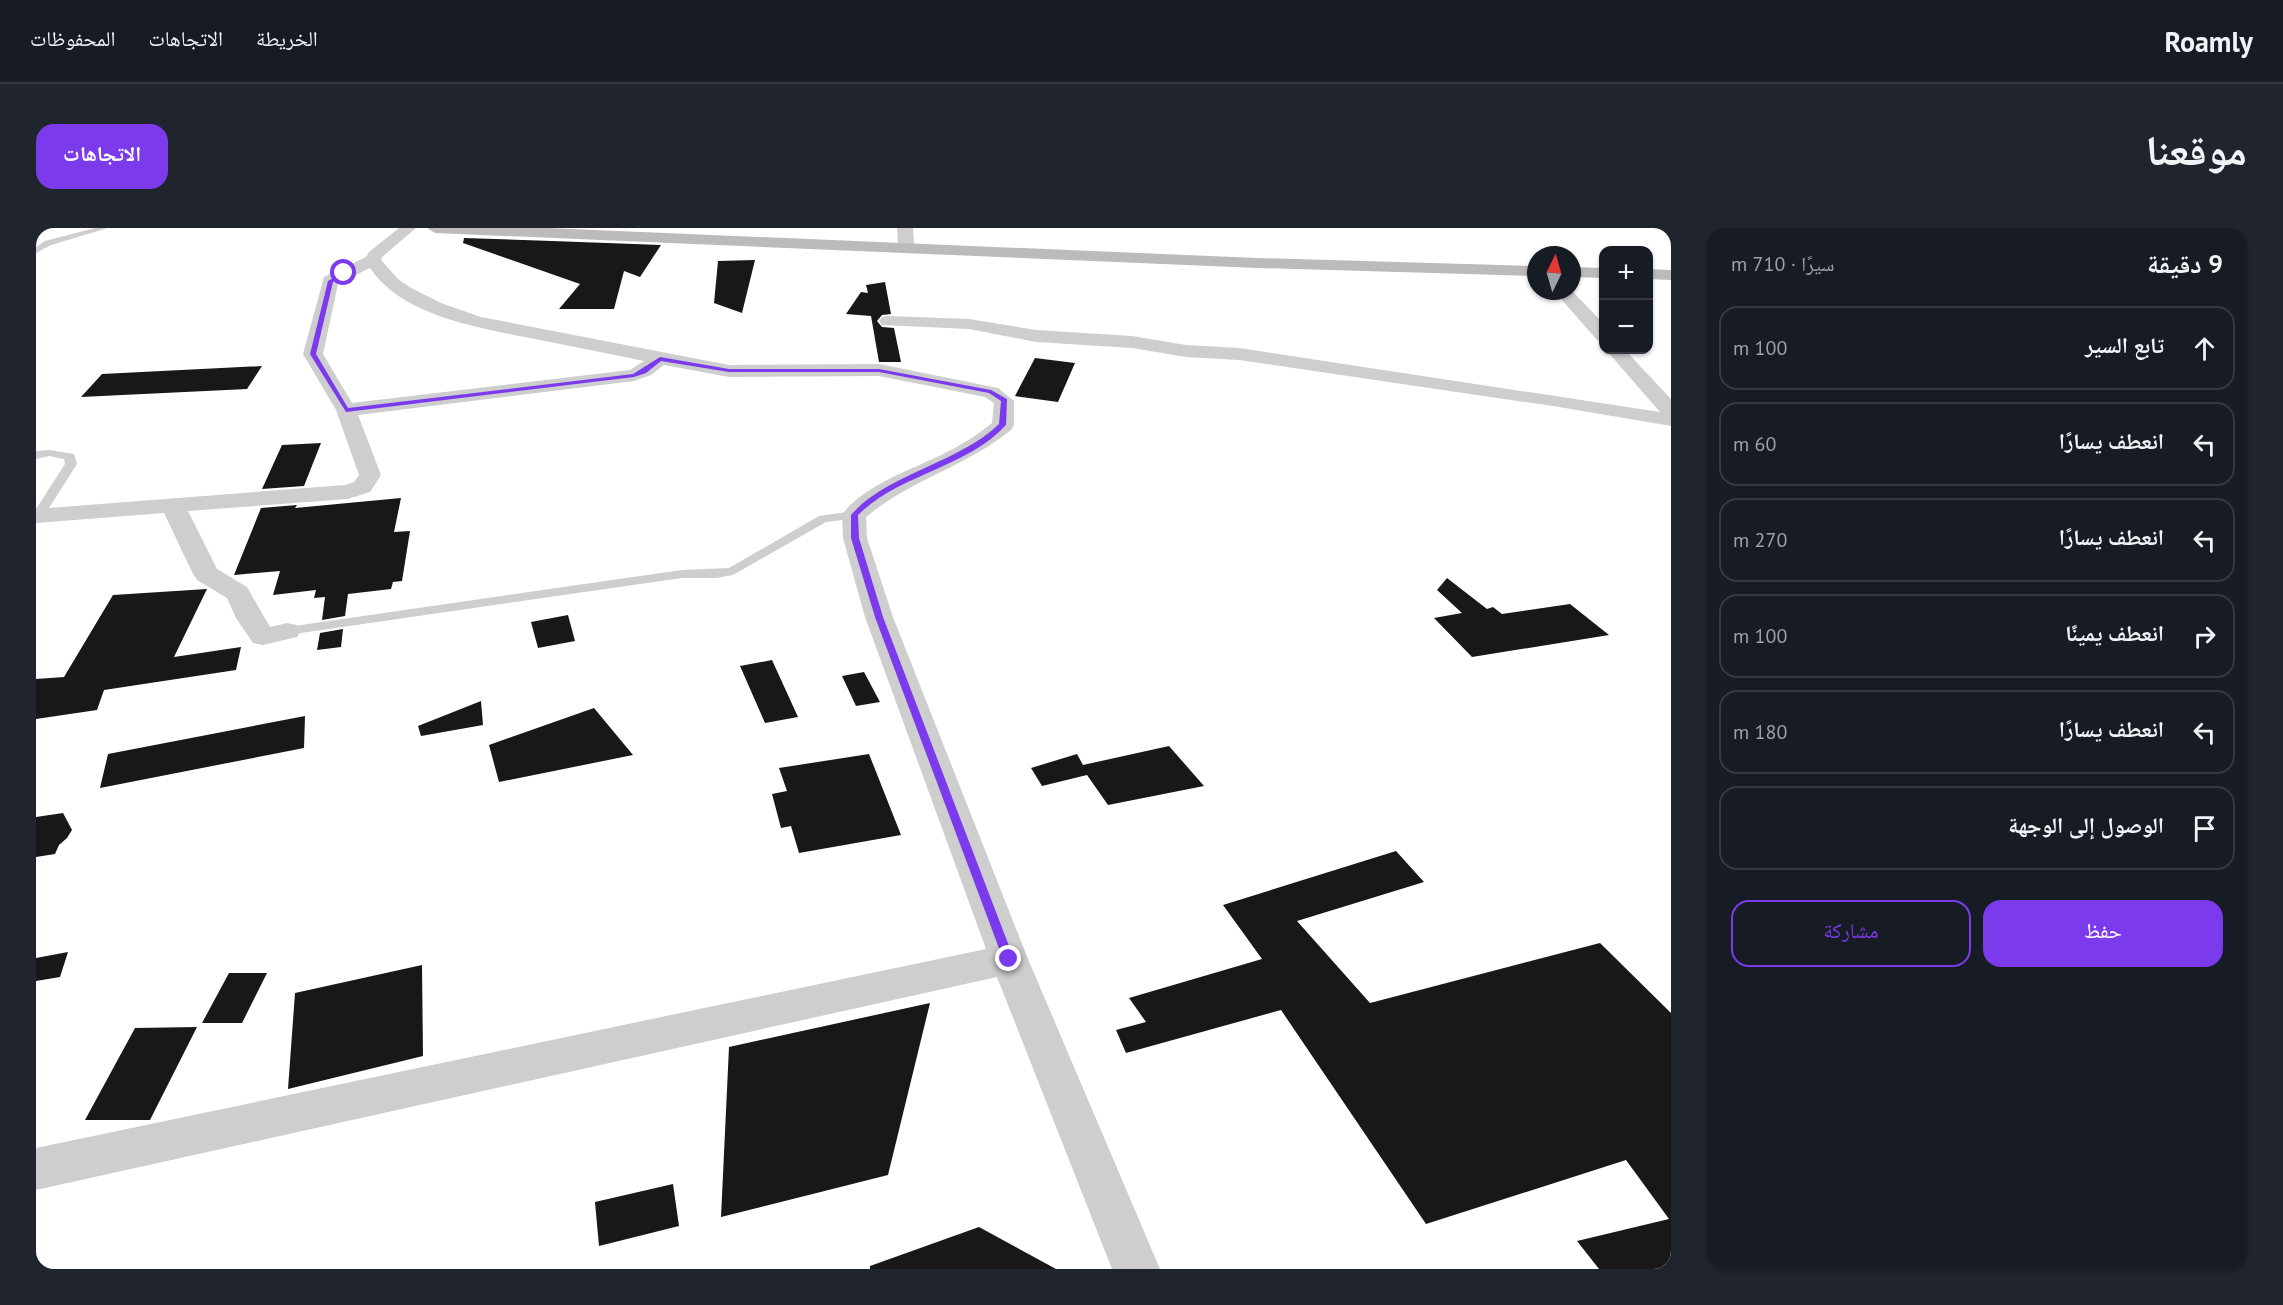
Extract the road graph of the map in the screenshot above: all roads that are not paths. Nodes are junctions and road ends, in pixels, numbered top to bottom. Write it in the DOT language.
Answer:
graph roads {
  1 [pos="104,228"];
  2 [pos="408,228"];
  3 [pos="435,228"];
  4 [pos="905,228"];
  5 [pos="532,230"];
  6 [pos="906,246"];
  7 [pos="36,251"];
  8 [pos="373,260"];
  9 [pos="1527,271"];
  10 [pos="1581,272"];
  11 [pos="1599,273"];
  12 [pos="1653,274"];
  13 [pos="1671,275"];
  14 [pos="1571,300"];
  15 [pos="888,321"];
  16 [pos="1599,331"];
  17 [pos="1619,354"];
  18 [pos="660,359"];
  19 [pos="346,410"];
  20 [pos="1671,411"];
  21 [pos="1671,420"];
  22 [pos="36,455"];
  23 [pos="172,506"];
  24 [pos="854,515"];
  25 [pos="37,516"];
  26 [pos="287,631"];
  27 [pos="1009,959"];
  28 [pos="36,1169"];
  29 [pos="1136,1269"];
  1 -- 7 [label="lane"];
  2 -- 8 [label="street"];
  3 -- 5 [label="main road"];
  4 -- 6 [label="street"];
  5 -- 6 [label="main road"];
  6 -- 9 [label="main road"];
  8 -- 18 [label="street"];
  8 -- 19 [label="street"];
  10 -- 11 [label="main road"];
  12 -- 13 [label="main road"];
  14 -- 16 [label="street"];
  15 -- 21 [label="street"];
  17 -- 20 [label="street"];
  18 -- 19 [label="street"];
  18 -- 24 [label="street"];
  19 -- 23 [label="street"];
  22 -- 25 [label="lane"];
  23 -- 25 [label="street"];
  23 -- 26 [label="street"];
  24 -- 26 [label="lane"];
  24 -- 27 [label="street"];
  27 -- 28 [label="street"];
  27 -- 29 [label="street"];
}
